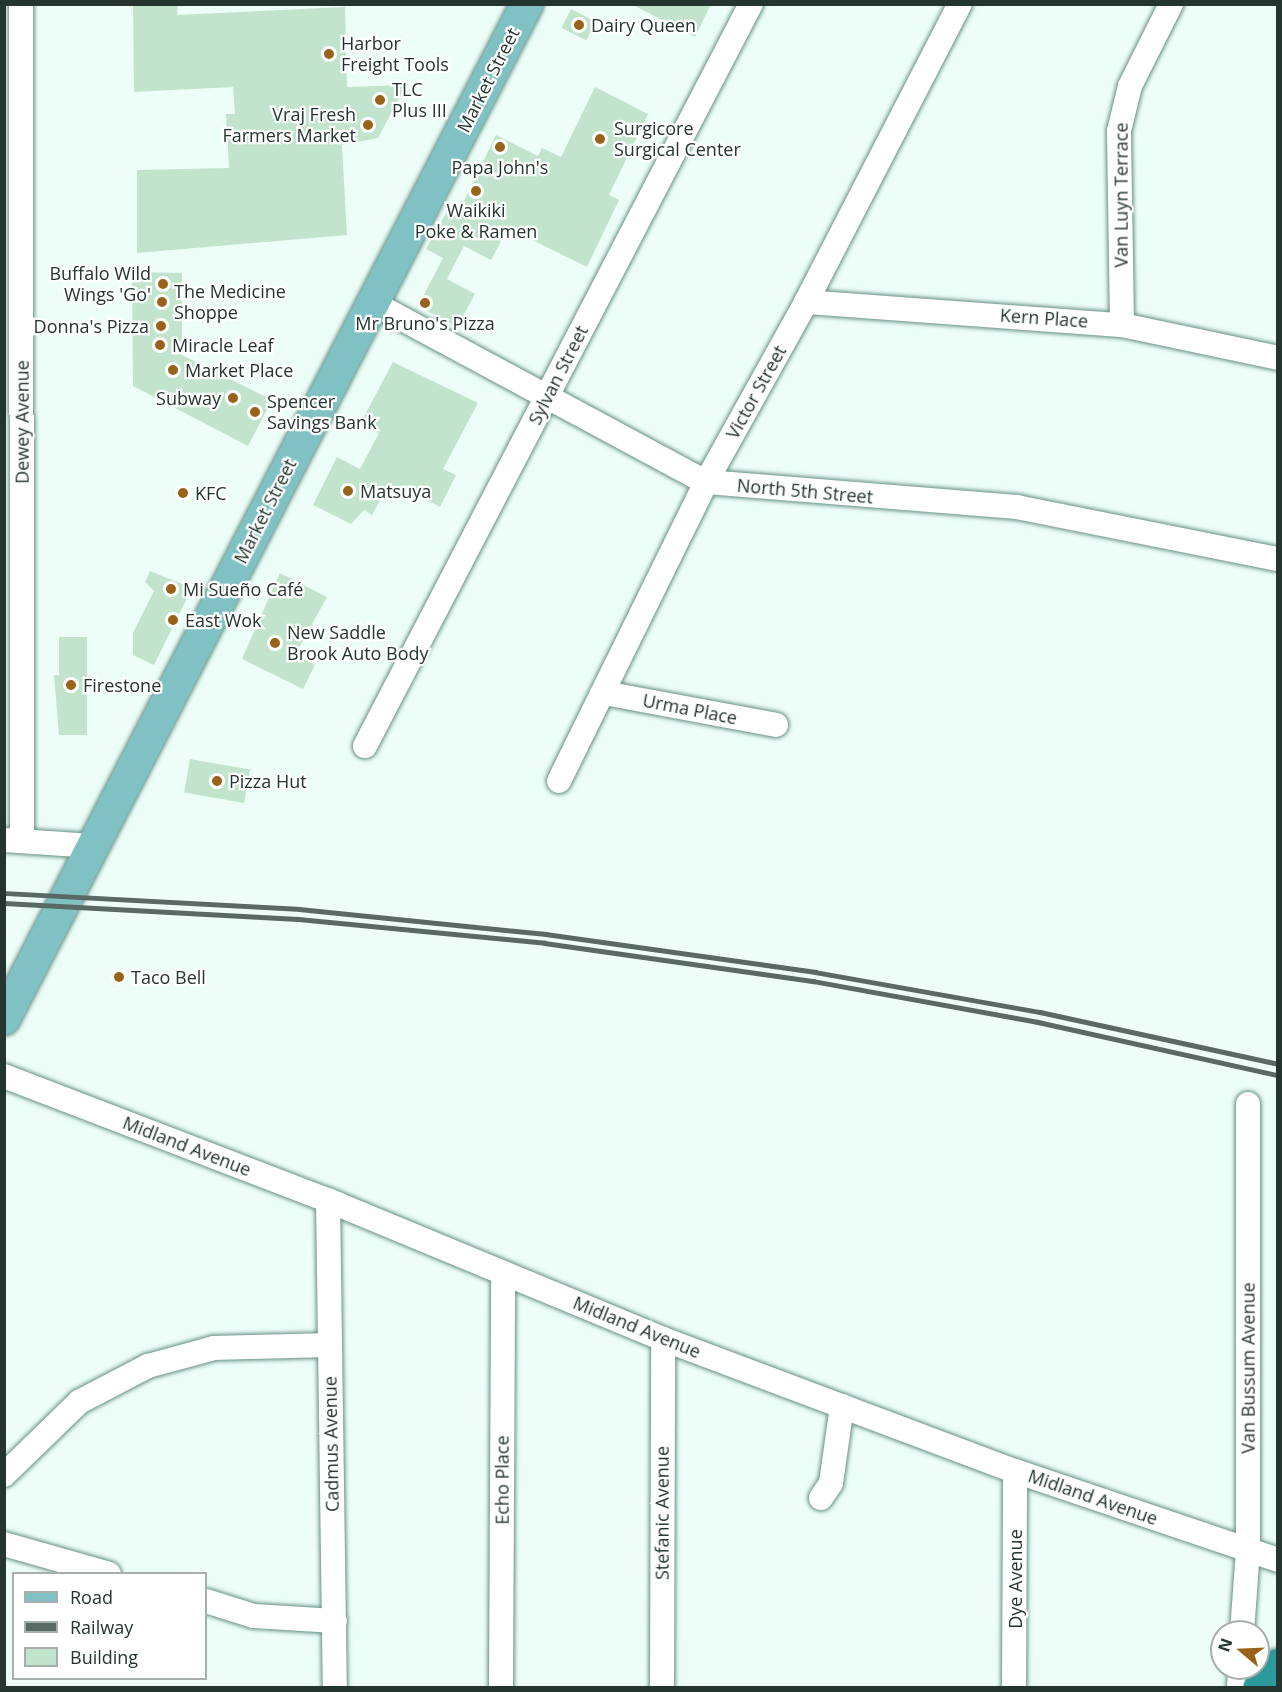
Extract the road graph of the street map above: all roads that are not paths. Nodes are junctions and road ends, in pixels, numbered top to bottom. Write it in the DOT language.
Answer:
graph roads {
  1 [pos="527,4"];
  2 [pos="751,4"];
  3 [pos="960,4"];
  4 [pos="1171,4"];
  5 [pos="16,19"];
  6 [pos="806,302"];
  7 [pos="373,303"];
  8 [pos="1122,324"];
  9 [pos="1278,358"];
  10 [pos="548,394"];
  11 [pos="706,482"];
  12 [pos="1277,557"];
  13 [pos="604,693"];
  14 [pos="776,725"];
  15 [pos="365,746"];
  16 [pos="559,781"];
  17 [pos="13,840"];
  18 [pos="93,846"];
  19 [pos="4,1019"];
  20 [pos="4,1076"];
  21 [pos="1248,1104"];
  22 [pos="328,1200"];
  23 [pos="503,1273"];
  24 [pos="663,1339"];
  25 [pos="328,1345"];
  26 [pos="842,1406"];
  27 [pos="1015,1471"];
  28 [pos="4,1475"];
  29 [pos="821,1498"];
  30 [pos="4,1544"];
  31 [pos="1248,1550"];
  32 [pos="1278,1560"];
  33 [pos="102,1572"];
  34 [pos="207,1601"];
  35 [pos="1243,1620"];
  36 [pos="335,1622"];
  37 [pos="1278,1665"];
  38 [pos="335,1688"];
  39 [pos="501,1688"];
  40 [pos="662,1688"];
  41 [pos="1014,1688"];
  42 [pos="1259,1688"];
  1 -- 7 [label="main road, Market Street"];
  2 -- 10 [label="street, Sylvan Street"];
  3 -- 6 [label="street, Victor Street"];
  4 -- 8 [label="street, Van Luyn Terrace"];
  5 -- 17 [label="street, Dewey Avenue"];
  6 -- 8 [label="street, Kern Place"];
  6 -- 11 [label="street, Victor Street"];
  7 -- 10 [label="street, North 5th Street"];
  7 -- 18 [label="main road, Market Street"];
  8 -- 9 [label="street, Kern Place"];
  10 -- 11 [label="street, North 5th Street"];
  10 -- 15 [label="street, Sylvan Street"];
  11 -- 12 [label="street, North 5th Street"];
  11 -- 13 [label="street, Victor Street"];
  13 -- 14 [label="street, Urma Place"];
  13 -- 16 [label="street, Victor Street"];
  17 -- 18 [label="street"];
  18 -- 19 [label="main road, Market Street"];
  20 -- 22 [label="street, Midland Avenue"];
  21 -- 31 [label="street, Van Bussum Avenue"];
  22 -- 23 [label="street, Midland Avenue"];
  22 -- 25 [label="street, Cadmus Avenue"];
  23 -- 24 [label="street, Midland Avenue"];
  23 -- 39 [label="street, Echo Place"];
  24 -- 26 [label="street, Midland Avenue"];
  24 -- 40 [label="street, Stefanic Avenue"];
  25 -- 28 [label="street"];
  25 -- 36 [label="street, Cadmus Avenue"];
  26 -- 27 [label="street, Midland Avenue"];
  26 -- 29 [label="street"];
  27 -- 31 [label="street, Midland Avenue"];
  27 -- 41 [label="street, Dye Avenue"];
  30 -- 33 [label="street"];
  31 -- 32 [label="street, Midland Avenue"];
  31 -- 35 [label="street, Van Bussum Avenue"];
  34 -- 36 [label="street"];
  36 -- 38 [label="street, Cadmus Avenue"];
  37 -- 42 [label="highway"];
}
